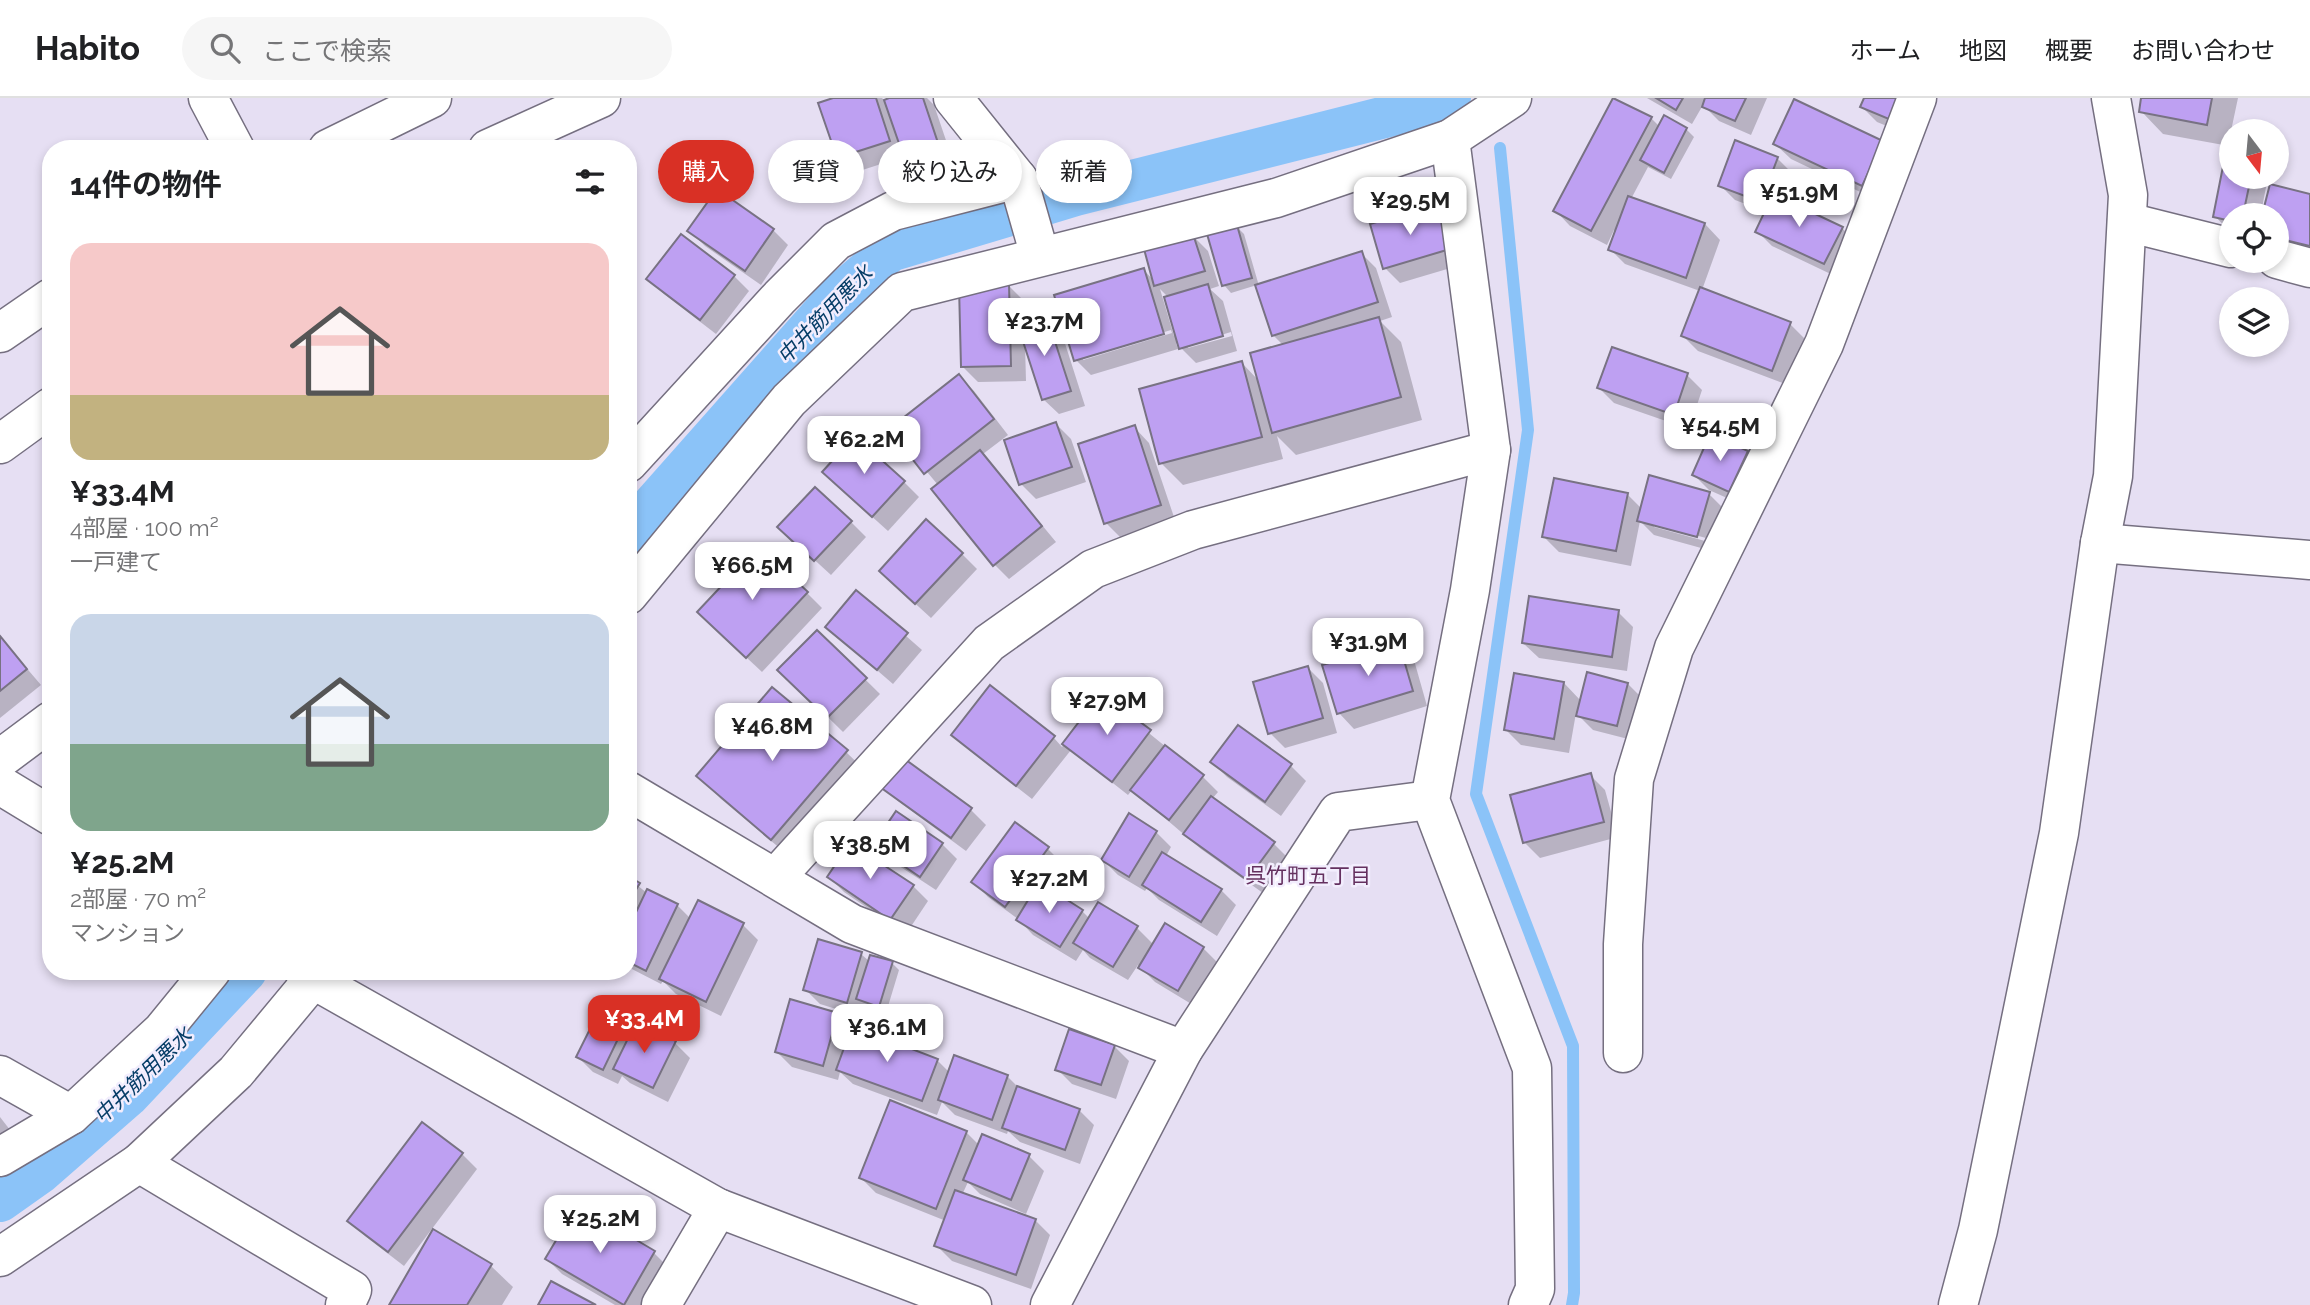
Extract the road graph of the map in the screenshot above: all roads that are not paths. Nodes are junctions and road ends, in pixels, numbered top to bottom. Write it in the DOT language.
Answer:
graph roads {
  1 [pos="208,98"];
  2 [pos="432,98"];
  3 [pos="601,98"];
  4 [pos="953,98"];
  5 [pos="1512,98"];
  6 [pos="1917,98"];
  7 [pos="2111,98"];
  8 [pos="1450,139"];
  9 [pos="230,140"];
  10 [pos="346,140"];
  11 [pos="508,140"];
  12 [pos="987,140"];
  13 [pos="1022,193"];
  14 [pos="924,203"];
  15 [pos="2127,222"];
  16 [pos="2219,245"];
  17 [pos="1040,256"];
  18 [pos="2289,262"];
  19 [pos="2310,268"];
  20 [pos="42,304"];
  21 [pos="0,333"];
  22 [pos="42,414"];
  23 [pos="0,444"];
  24 [pos="1491,450"];
  25 [pos="637,453"];
  26 [pos="2100,543"];
  27 [pos="2310,560"];
  28 [pos="637,584"];
  29 [pos="42,728"];
  30 [pos="0,759"];
  31 [pos="0,785"];
  32 [pos="637,796"];
  33 [pos="1430,800"];
  34 [pos="42,811"];
  35 [pos="776,877"];
  36 [pos="204,980"];
  37 [pos="308,980"];
  38 [pos="323,980"];
  39 [pos="1183,1049"];
  40 [pos="1623,1053"];
  41 [pos="0,1075"];
  42 [pos="71,1115"];
  43 [pos="0,1157"];
  44 [pos="139,1163"];
  45 [pos="718,1208"];
  46 [pos="0,1257"];
  47 [pos="345,1305"];
  48 [pos="661,1305"];
  49 [pos="972,1305"];
  50 [pos="1050,1305"];
  51 [pos="1528,1305"];
  52 [pos="1958,1305"];
  1 -- 9 [label="main road"];
  2 -- 10 [label="main road"];
  3 -- 11 [label="main road"];
  4 -- 12 [label="main road"];
  5 -- 8 [label="main road"];
  6 -- 40 [label="main road"];
  7 -- 15 [label="main road"];
  8 -- 17 [label="main road"];
  8 -- 24 [label="main road"];
  13 -- 17 [label="main road"];
  14 -- 25 [label="main road"];
  15 -- 16 [label="main road"];
  15 -- 26 [label="main road"];
  17 -- 28 [label="main road"];
  18 -- 19 [label="main road"];
  20 -- 21 [label="main road"];
  22 -- 23 [label="main road"];
  24 -- 33 [label="main road"];
  24 -- 35 [label="main road"];
  26 -- 27 [label="main road"];
  26 -- 52 [label="main road"];
  29 -- 30 [label="main road"];
  31 -- 34 [label="main road"];
  32 -- 35 [label="main road"];
  33 -- 39 [label="main road"];
  33 -- 51 [label="main road"];
  35 -- 39 [label="main road"];
  36 -- 42 [label="main road"];
  37 -- 44 [label="main road"];
  38 -- 45 [label="main road"];
  39 -- 50 [label="main road"];
  41 -- 42 [label="main road"];
  42 -- 43 [label="main road"];
  44 -- 46 [label="main road"];
  44 -- 47 [label="main road"];
  45 -- 48 [label="main road"];
  45 -- 49 [label="main road"];
}
